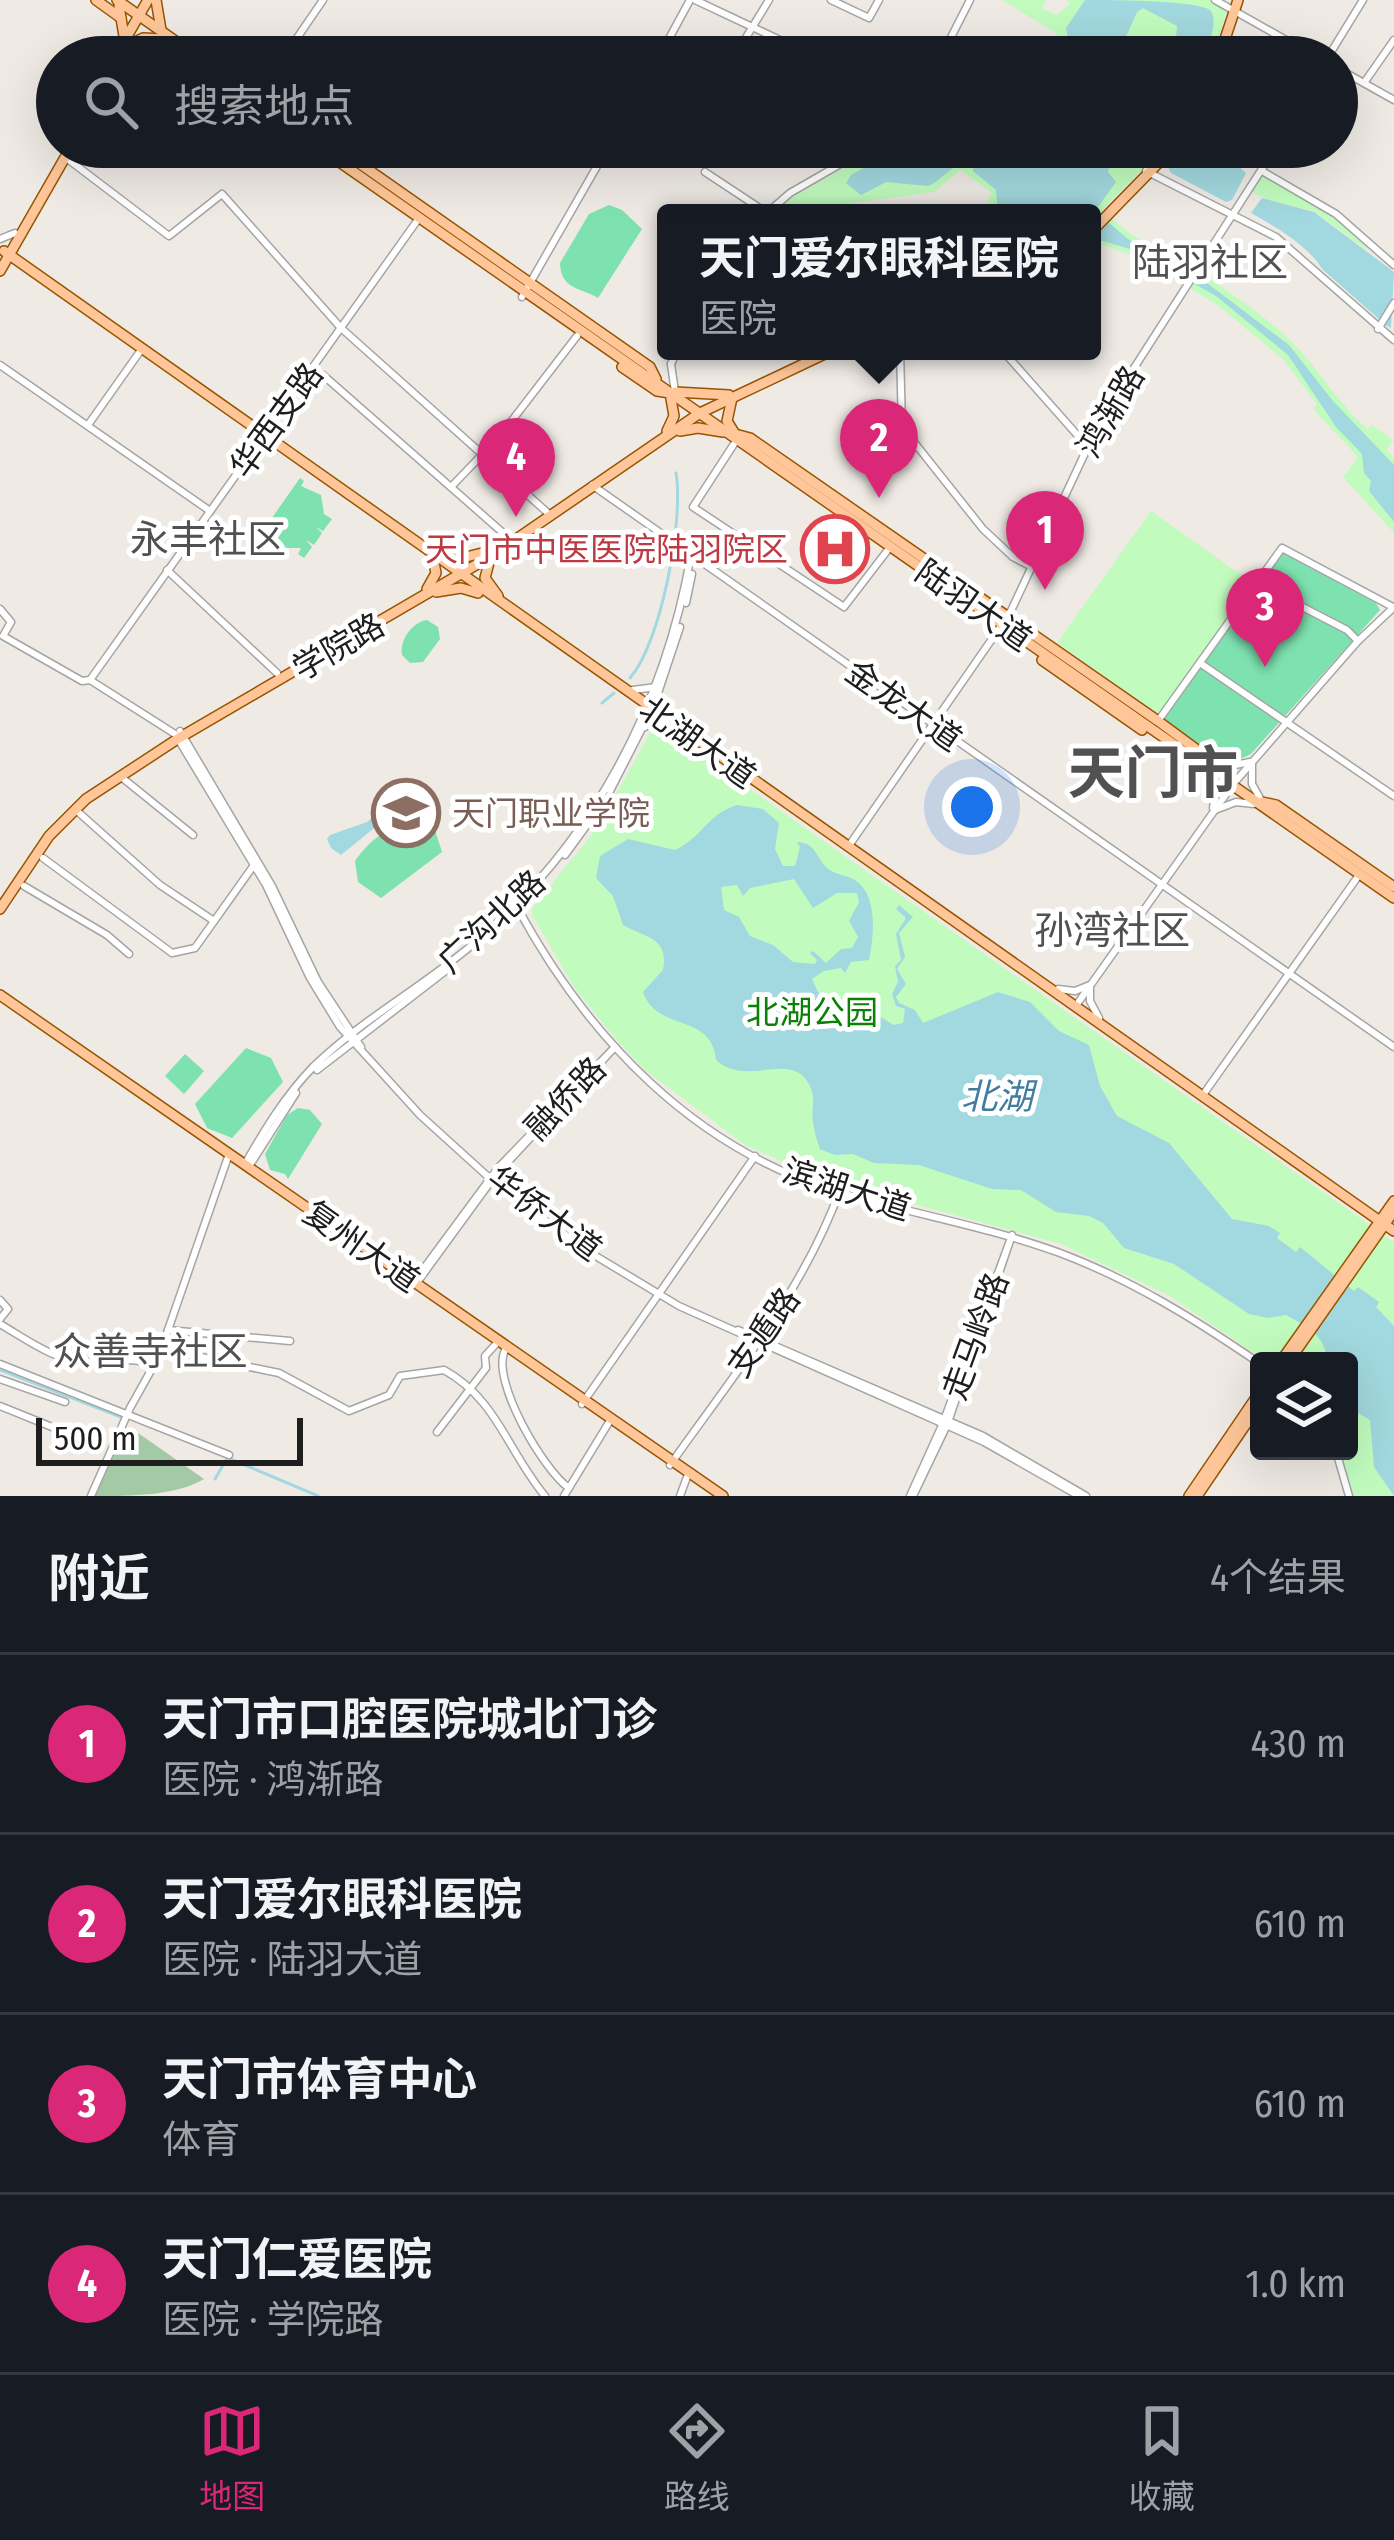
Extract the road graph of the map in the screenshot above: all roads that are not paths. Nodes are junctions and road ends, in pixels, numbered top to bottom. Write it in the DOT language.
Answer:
graph roads {
  1 [pos="96,0"];
  2 [pos="138,0"];
  3 [pos="153,0"];
  4 [pos="323,0"];
  5 [pos="693,0"];
  6 [pos="769,0"];
  7 [pos="831,0"];
  8 [pos="879,0"];
  9 [pos="970,0"];
  10 [pos="1215,0"];
  11 [pos="1363,0"];
  12 [pos="118,2"];
  13 [pos="1234,4"];
  14 [pos="141,19"];
  15 [pos="124,21"];
  16 [pos="752,28"];
  17 [pos="163,35"];
  18 [pos="125,36"];
  19 [pos="131,36"];
  20 [pos="156,36"];
  21 [pos="177,36"];
  22 [pos="298,36"];
  23 [pos="672,36"];
  24 [pos="747,36"];
  25 [pos="770,36"];
  26 [pos="952,36"];
  27 [pos="1224,36"];
  28 [pos="1284,36"];
  29 [pos="1341,36"];
  30 [pos="1394,40"];
  31 [pos="1358,80"];
  32 [pos="1364,83"];
  33 [pos="1394,100"];
  34 [pos="57,168"];
  35 [pos="88,168"];
  36 [pos="338,168"];
  37 [pos="348,168"];
  38 [pos="351,168"];
  39 [pos="364,168"];
  40 [pos="596,168"];
  41 [pos="833,168"];
  42 [pos="1151,168"];
  43 [pos="1264,168"];
  44 [pos="1262,171"];
  45 [pos="704,172"];
  46 [pos="1147,172"];
  47 [pos="753,204"];
  48 [pos="777,204"];
  49 [pos="1234,215"];
  50 [pos="1101,218"];
  51 [pos="417,221"];
  52 [pos="18,235"];
  53 [pos="0,238"];
  54 [pos="4,254"];
  55 [pos="1394,265"];
  56 [pos="31,270"];
  57 [pos="0,272"];
  58 [pos="526,291"];
  59 [pos="1392,306"];
  60 [pos="341,328"];
  61 [pos="1378,329"];
  62 [pos="577,336"];
  63 [pos="1394,340"];
  64 [pos="142,348"];
  65 [pos="672,360"];
  66 [pos="803,360"];
  67 [pos="811,360"];
  68 [pos="900,360"];
  69 [pos="1011,360"];
  70 [pos="0,364"];
  71 [pos="670,364"];
  72 [pos="650,367"];
  73 [pos="323,374"];
  74 [pos="656,379"];
  75 [pos="673,393"];
  76 [pos="731,396"];
  77 [pos="700,411"];
  78 [pos="88,425"];
  79 [pos="668,433"];
  80 [pos="265,435"];
  81 [pos="733,437"];
  82 [pos="1087,446"];
  83 [pos="483,454"];
  84 [pos="594,486"];
  85 [pos="451,488"];
  86 [pos="210,511"];
  87 [pos="549,514"];
  88 [pos="511,539"];
  89 [pos="887,551"];
  90 [pos="432,552"];
  91 [pos="492,553"];
  92 [pos="693,557"];
  93 [pos="1032,567"];
  94 [pos="167,570"];
  95 [pos="461,572"];
  96 [pos="1257,584"];
  97 [pos="429,591"];
  98 [pos="496,598"];
  99 [pos="1394,607"];
  100 [pos="0,609"];
  101 [pos="1004,623"];
  102 [pos="2,635"];
  103 [pos="1358,641"];
  104 [pos="1200,663"];
  105 [pos="278,673"];
  106 [pos="90,680"];
  107 [pos="1111,688"];
  108 [pos="658,689"];
  109 [pos="631,692"];
  110 [pos="1116,700"];
  111 [pos="651,706"];
  112 [pos="1127,720"];
  113 [pos="673,722"];
  114 [pos="1288,723"];
  115 [pos="1152,724"];
  116 [pos="933,725"];
  117 [pos="640,728"];
  118 [pos="179,735"];
  119 [pos="1253,760"];
  120 [pos="1206,765"];
  121 [pos="120,776"];
  122 [pos="1233,784"];
  123 [pos="1394,796"];
  124 [pos="1262,804"];
  125 [pos="74,808"];
  126 [pos="1212,812"];
  127 [pos="193,835"];
  128 [pos="849,845"];
  129 [pos="43,858"];
  130 [pos="254,865"];
  131 [pos="1358,876"];
  132 [pos="24,886"];
  133 [pos="1161,886"];
  134 [pos="1394,896"];
  135 [pos="0,905"];
  136 [pos="518,906"];
  137 [pos="214,921"];
  138 [pos="129,954"];
  139 [pos="1288,974"];
  140 [pos="1090,985"];
  141 [pos="1058,989"];
  142 [pos="0,997"];
  143 [pos="1077,1005"];
  144 [pos="1099,1018"];
  145 [pos="351,1037"];
  146 [pos="1394,1047"];
  147 [pos="614,1048"];
  148 [pos="1205,1092"];
  149 [pos="229,1156"];
  150 [pos="755,1156"];
  151 [pos="245,1168"];
  152 [pos="492,1178"];
  153 [pos="840,1191"];
  154 [pos="1361,1205"];
  155 [pos="1389,1219"];
  156 [pos="1012,1236"];
  157 [pos="1366,1245"];
  158 [pos="414,1285"];
  159 [pos="660,1293"];
  160 [pos="0,1300"];
  161 [pos="0,1321"];
  162 [pos="168,1330"];
  163 [pos="290,1341"];
  164 [pos="758,1341"];
  165 [pos="500,1347"];
  166 [pos="162,1348"];
  167 [pos="1291,1352"];
  168 [pos="1250,1356"];
  169 [pos="0,1364"];
  170 [pos="154,1366"];
  171 [pos="0,1379"];
  172 [pos="469,1388"];
  173 [pos="64,1402"];
  174 [pos="583,1402"];
  175 [pos="0,1406"];
  176 [pos="1250,1407"];
  177 [pos="128,1415"];
  178 [pos="1250,1417"];
  179 [pos="609,1420"];
  180 [pos="946,1422"];
  181 [pos="52,1427"];
  182 [pos="436,1432"];
  183 [pos="229,1455"];
  184 [pos="1340,1460"];
  185 [pos="671,1463"];
  186 [pos="687,1477"];
  187 [pos="566,1492"];
  188 [pos="91,1496"];
  189 [pos="545,1496"];
  190 [pos="680,1496"];
  191 [pos="719,1496"];
  192 [pos="912,1496"];
  193 [pos="1083,1496"];
  194 [pos="1193,1496"];
  195 [pos="1351,1496"];
  1 -- 15 [label="main road"];
  2 -- 12 [label="main road"];
  3 -- 14 [label="main road"];
  3 -- 17 [label="main road"];
  4 -- 22 [label="street"];
  5 -- 16 [label="street"];
  5 -- 23 [label="street"];
  6 -- 16 [label="street"];
  7 -- 8 [label="street"];
  9 -- 26 [label="street"];
  10 -- 13 [label="street"];
  11 -- 29 [label="street"];
  12 -- 14 [label="main road"];
  12 -- 15 [label="main road"];
  13 -- 27 [label="main road"];
  13 -- 28 [label="street"];
  14 -- 17 [label="main road"];
  14 -- 19 [label="main road"];
  15 -- 18 [label="main road"];
  16 -- 24 [label="street"];
  16 -- 25 [label="street"];
  17 -- 20 [label="main road"];
  17 -- 21 [label="main road"];
  30 -- 32 [label="street"];
  31 -- 32 [label="street"];
  32 -- 33 [label="street"];
  34 -- 52 [label="main road"];
  35 -- 60 [label="street"];
  36 -- 51 [label="main road"];
  37 -- 51 [label="main road"];
  38 -- 58 [label="main road"];
  39 -- 58 [label="main road"];
  40 -- 58 [label="street"];
  41 -- 48 [label="street"];
  42 -- 46 [label="main road"];
  43 -- 44 [label="street"];
  44 -- 49 [label="street"];
  44 -- 55 [label="street"];
  45 -- 47 [label="street"];
  46 -- 49 [label="street"];
  46 -- 50 [label="main road"];
  49 -- 61 [label="street"];
  49 -- 82 [label="street, 鸿渐路"];
  51 -- 58 [label="main road"];
  51 -- 60 [label="street, 华西支路"];
  52 -- 53 [label="street"];
  52 -- 54 [label="main road"];
  52 -- 56 [label="main road"];
  54 -- 56 [label="main road, 北湖大道"];
  54 -- 57 [label="main road"];
  56 -- 57 [label="main road"];
  56 -- 64 [label="main road, 北湖大道"];
  58 -- 62 [label="main road"];
  58 -- 72 [label="main road"];
  58 -- 74 [label="main road"];
  58 -- 75 [label="main road"];
  59 -- 61 [label="street"];
  60 -- 80 [label="street, 华西支路"];
  60 -- 83 [label="street"];
  61 -- 63 [label="street"];
  62 -- 75 [label="main road"];
  62 -- 83 [label="street"];
  64 -- 78 [label="street"];
  64 -- 80 [label="main road, 北湖大道"];
  65 -- 71 [label="street"];
  66 -- 76 [label="main road"];
  67 -- 76 [label="main road"];
  68 -- 93 [label="street"];
  69 -- 82 [label="street"];
  70 -- 78 [label="street"];
  71 -- 72 [label="street"];
  71 -- 75 [label="street"];
  72 -- 74 [label="main road"];
  73 -- 85 [label="street"];
  74 -- 75 [label="main road"];
  75 -- 76 [label="main road"];
  75 -- 77 [label="main road"];
  75 -- 79 [label="main road"];
  76 -- 77 [label="main road, 学院路"];
  76 -- 81 [label="main road"];
  77 -- 79 [label="main road, 学院路"];
  77 -- 81 [label="main road"];
  78 -- 86 [label="street"];
  79 -- 81 [label="main road"];
  79 -- 84 [label="main road, 学院路"];
  80 -- 86 [label="street, 华西支路"];
  80 -- 90 [label="main road, 北湖大道"];
  81 -- 89 [label="main road"];
  81 -- 89 [label="street"];
  81 -- 101 [label="main road"];
  82 -- 93 [label="street, 鸿渐路"];
  83 -- 85 [label="street"];
  83 -- 87 [label="street"];
  84 -- 87 [label="main road, 学院路"];
  84 -- 91 [label="main road, 学院路"];
  84 -- 92 [label="street, 金龙大道"];
  85 -- 88 [label="street"];
  86 -- 94 [label="street, 华西支路"];
  87 -- 88 [label="main road, 学院路"];
  88 -- 91 [label="main road, 学院路"];
  89 -- 101 [label="main road"];
  90 -- 91 [label="main road"];
  90 -- 95 [label="main road, 北湖大道"];
  90 -- 97 [label="main road"];
  91 -- 95 [label="main road, 学院路"];
  91 -- 98 [label="main road"];
  92 -- 108 [label="street, 广沟北路"];
  92 -- 116 [label="street, 金龙大道"];
  93 -- 101 [label="street, 鸿渐路"];
  94 -- 105 [label="street"];
  94 -- 106 [label="street, 华西支路"];
  95 -- 97 [label="main road, 学院路"];
  95 -- 98 [label="main road, 北湖大道"];
  96 -- 99 [label="street"];
  96 -- 103 [label="street"];
  96 -- 104 [label="street"];
  97 -- 98 [label="main road"];
  97 -- 105 [label="main road, 学院路"];
  97 -- 118 [label="main road, 学院路"];
  98 -- 109 [label="main road, 北湖大道"];
  99 -- 103 [label="street"];
  100 -- 102 [label="street"];
  101 -- 107 [label="main road"];
  101 -- 110 [label="main road, 陆羽大道"];
  101 -- 112 [label="main road"];
  101 -- 115 [label="main road, 陆羽大道"];
  101 -- 116 [label="street, 鸿渐路"];
  102 -- 106 [label="street"];
  103 -- 114 [label="street"];
  104 -- 114 [label="street"];
  104 -- 115 [label="street"];
  105 -- 118 [label="main road, 学院路"];
  106 -- 118 [label="street"];
  107 -- 110 [label="main road"];
  107 -- 115 [label="main road"];
  108 -- 109 [label="street"];
  108 -- 111 [label="street, 广沟北路"];
  108 -- 113 [label="street"];
  109 -- 111 [label="main road, 北湖大道"];
  109 -- 117 [label="street"];
  110 -- 120 [label="main road, 陆羽大道"];
  111 -- 113 [label="main road, 北湖大道"];
  111 -- 117 [label="street, 广沟北路"];
  112 -- 115 [label="main road"];
  112 -- 120 [label="main road"];
  113 -- 117 [label="street"];
  113 -- 128 [label="main road, 北湖大道"];
  114 -- 119 [label="street"];
  114 -- 123 [label="street"];
  115 -- 120 [label="main road"];
  116 -- 128 [label="street, 鸿渐路"];
  116 -- 133 [label="street, 金龙大道"];
  117 -- 136 [label="street, 广沟北路"];
  118 -- 121 [label="main road, 学院路"];
  118 -- 130 [label="street, 华侨大道"];
  118 -- 135 [label="main road, 学院路"];
  118 -- 145 [label="street, 华侨大道"];
  119 -- 120 [label="street"];
  119 -- 122 [label="street"];
  119 -- 124 [label="street"];
  120 -- 122 [label="main road, 陆羽大道"];
  120 -- 126 [label="street"];
  121 -- 125 [label="main road, 学院路"];
  121 -- 127 [label="street"];
  122 -- 124 [label="main road, 陆羽大道"];
  122 -- 126 [label="street"];
  124 -- 126 [label="street"];
  124 -- 131 [label="main road, 陆羽大道"];
  124 -- 134 [label="main road, 陆羽大道"];
  125 -- 135 [label="main road, 学院路"];
  125 -- 137 [label="street"];
  126 -- 133 [label="street"];
  128 -- 141 [label="main road, 北湖大道"];
  128 -- 143 [label="main road, 北湖大道"];
  129 -- 137 [label="street"];
  130 -- 137 [label="street"];
  130 -- 145 [label="street, 华侨大道"];
  131 -- 134 [label="main road, 陆羽大道"];
  131 -- 139 [label="street"];
  132 -- 138 [label="street"];
  133 -- 139 [label="street, 金龙大道"];
  133 -- 140 [label="street"];
  136 -- 145 [label="street, 广沟北路"];
  136 -- 147 [label="street, 滨湖大道"];
  139 -- 146 [label="street, 金龙大道"];
  139 -- 148 [label="street"];
  140 -- 141 [label="street"];
  140 -- 143 [label="street"];
  140 -- 144 [label="street"];
  141 -- 143 [label="main road, 北湖大道"];
  142 -- 149 [label="main road, 复州大道"];
  143 -- 144 [label="main road, 北湖大道"];
  143 -- 154 [label="main road, 北湖大道"];
  144 -- 148 [label="main road, 北湖大道"];
  145 -- 151 [label="street, 广沟北路"];
  145 -- 152 [label="street, 华侨大道"];
  147 -- 150 [label="street, 滨湖大道"];
  147 -- 152 [label="street, 融侨路"];
  148 -- 154 [label="main road, 北湖大道"];
  149 -- 151 [label="main road, 复州大道"];
  149 -- 162 [label="street"];
  150 -- 153 [label="street, 滨湖大道"];
  150 -- 159 [label="street"];
  151 -- 158 [label="main road, 复州大道"];
  152 -- 158 [label="street, 融侨路"];
  152 -- 159 [label="street, 华侨大道"];
  153 -- 156 [label="street, 滨湖大道"];
  153 -- 164 [label="street, 支遁路"];
  154 -- 155 [label="main road, 北湖大道"];
  154 -- 155 [label="main road"];
  154 -- 157 [label="main road"];
  155 -- 157 [label="main road"];
  155 -- 157 [label="main road"];
  156 -- 168 [label="street, 滨湖大道"];
  156 -- 180 [label="street, 走马岭路"];
  157 -- 167 [label="main road"];
  158 -- 165 [label="main road, 复州大道"];
  158 -- 174 [label="main road, 复州大道"];
  159 -- 164 [label="street, 华侨大道"];
  159 -- 174 [label="street"];
  160 -- 161 [label="street"];
  161 -- 170 [label="street"];
  162 -- 163 [label="street"];
  162 -- 166 [label="street"];
  164 -- 180 [label="street, 华侨大道"];
  164 -- 185 [label="street, 支遁路"];
  165 -- 172 [label="street"];
  165 -- 174 [label="main road, 复州大道"];
  165 -- 187 [label="street"];
  166 -- 170 [label="street"];
  166 -- 172 [label="street"];
  169 -- 177 [label="street"];
  170 -- 177 [label="street"];
  171 -- 173 [label="street"];
  172 -- 182 [label="street"];
  172 -- 189 [label="street"];
  174 -- 179 [label="main road, 复州大道"];
  175 -- 181 [label="street"];
  176 -- 194 [label="main road"];
  177 -- 183 [label="street"];
  177 -- 188 [label="street"];
  178 -- 194 [label="main road"];
  179 -- 185 [label="main road, 复州大道"];
  179 -- 187 [label="street"];
  180 -- 192 [label="street, 走马岭路"];
  180 -- 193 [label="street, 华侨大道"];
  184 -- 195 [label="street"];
  185 -- 186 [label="main road, 复州大道"];
  185 -- 191 [label="main road, 复州大道"];
  186 -- 190 [label="street"];
  186 -- 191 [label="main road, 复州大道"];
}
